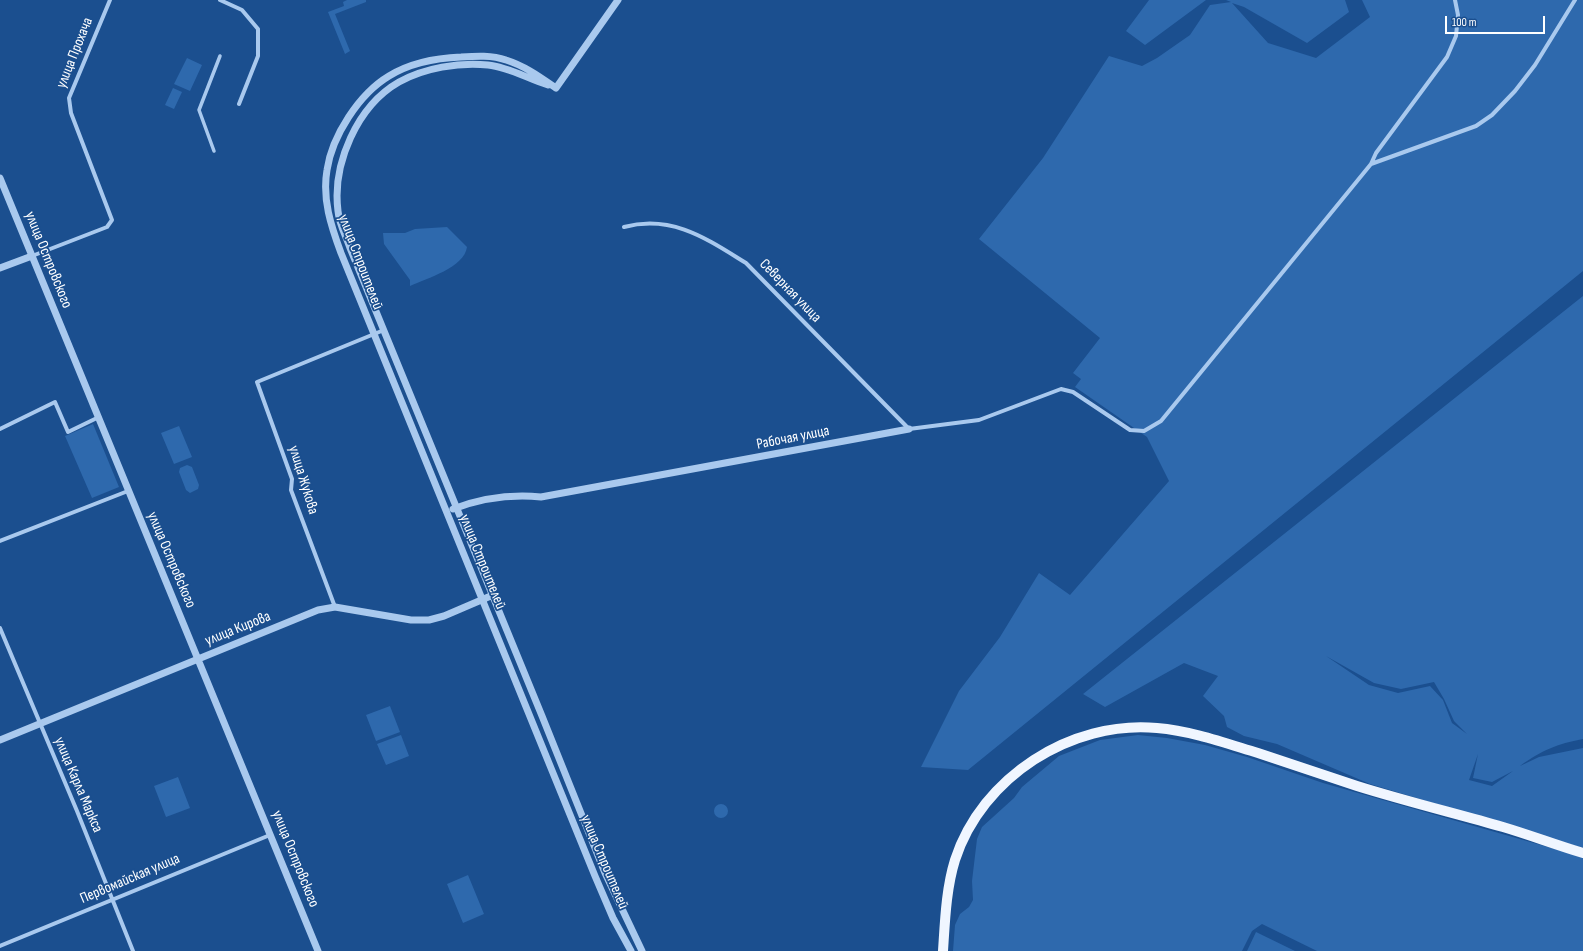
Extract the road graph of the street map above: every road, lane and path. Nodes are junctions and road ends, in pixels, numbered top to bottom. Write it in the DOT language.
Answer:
graph roads {
  1 [pos="110,0"];
  2 [pos="220,0"];
  3 [pos="618,0"];
  4 [pos="1455,0"];
  5 [pos="1575,0"];
  6 [pos="220,56"];
  7 [pos="424,61"];
  8 [pos="425,71"];
  9 [pos="556,88"];
  10 [pos="239,104"];
  11 [pos="214,151"];
  12 [pos="1371,164"];
  13 [pos="0,178"];
  14 [pos="624,226"];
  15 [pos="32,256"];
  16 [pos="0,268"];
  17 [pos="384,330"];
  18 [pos="375,335"];
  19 [pos="99,417"];
  20 [pos="0,429"];
  21 [pos="909,429"];
  22 [pos="128,491"];
  23 [pos="457,508"];
  24 [pos="447,512"];
  25 [pos="0,541"];
  26 [pos="493,595"];
  27 [pos="483,599"];
  28 [pos="335,607"];
  29 [pos="0,628"];
  30 [pos="198,659"];
  31 [pos="40,724"];
  32 [pos="0,740"];
  33 [pos="270,835"];
  34 [pos="1583,853"];
  35 [pos="112,900"];
  36 [pos="0,946"];
  37 [pos="133,951"];
  38 [pos="318,951"];
  39 [pos="631,951"];
  40 [pos="642,951"];
  41 [pos="943,951"];
  1 -- 15 [label="street, улица Прохача"];
  2 -- 10 [label="street"];
  3 -- 9 [label="street"];
  4 -- 12 [label="street"];
  5 -- 12 [label="street"];
  6 -- 11 [label="street"];
  7 -- 8 [label="street"];
  7 -- 9 [label="street, улица Строителей"];
  7 -- 18 [label="street, улица Строителей"];
  8 -- 9 [label="street, улица Строителей"];
  8 -- 17 [label="street, улица Строителей"];
  12 -- 21 [label="street, Рабочая улица"];
  13 -- 15 [label="street, улица Островского"];
  14 -- 21 [label="street, Северная улица"];
  15 -- 16 [label="street"];
  15 -- 19 [label="street, улица Островского"];
  17 -- 18 [label="street"];
  17 -- 23 [label="street, улица Строителей"];
  18 -- 24 [label="street, улица Строителей"];
  18 -- 28 [label="street, улица Жукова"];
  19 -- 20 [label="street"];
  19 -- 22 [label="street, улица Островского"];
  21 -- 23 [label="street, Рабочая улица"];
  22 -- 25 [label="street"];
  22 -- 30 [label="street, улица Островского"];
  23 -- 24 [label="street, Рабочая улица"];
  23 -- 26 [label="street, улица Строителей"];
  24 -- 27 [label="street, улица Строителей"];
  26 -- 27 [label="street, улица Кирова"];
  26 -- 40 [label="street, улица Строителей"];
  27 -- 28 [label="street, улица Кирова"];
  27 -- 39 [label="street, улица Строителей"];
  28 -- 30 [label="street, улица Кирова"];
  29 -- 31 [label="street, улица Карла Маркса"];
  30 -- 31 [label="street, улица Кирова"];
  30 -- 33 [label="street, улица Островского"];
  31 -- 32 [label="street, улица Кирова"];
  31 -- 35 [label="street, улица Карла Маркса"];
  33 -- 35 [label="street, Первомайская улица"];
  33 -- 38 [label="street, улица Островского"];
  34 -- 41 [label="main road"];
  35 -- 36 [label="street, Первомайская улица"];
  35 -- 37 [label="street, улица Карла Маркса"];
}
